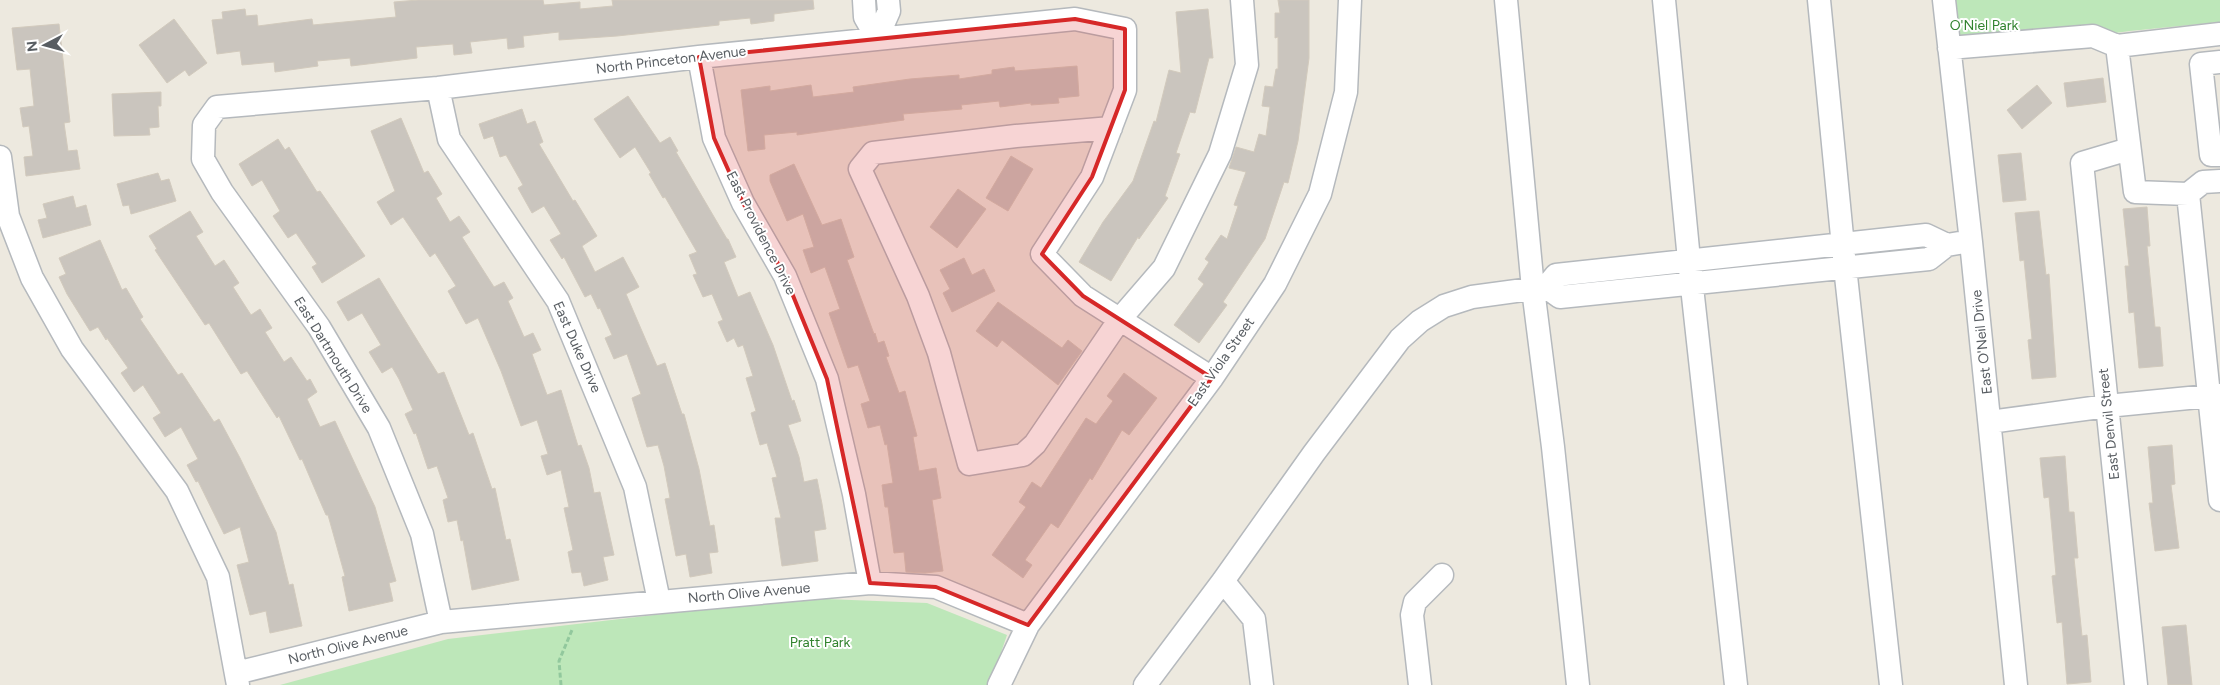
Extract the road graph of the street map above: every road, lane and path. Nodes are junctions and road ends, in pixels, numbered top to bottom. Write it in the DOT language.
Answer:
graph roads {
  1 [pos="864,0"];
  2 [pos="888,0"];
  3 [pos="1242,0"];
  4 [pos="1350,0"];
  5 [pos="1506,0"];
  6 [pos="1664,0"];
  7 [pos="1818,0"];
  8 [pos="1944,0"];
  9 [pos="2220,34"];
  10 [pos="877,38"];
  11 [pos="2117,46"];
  12 [pos="1949,48"];
  13 [pos="699,57"];
  14 [pos="2220,62"];
  15 [pos="438,88"];
  16 [pos="217,107"];
  17 [pos="1110,128"];
  18 [pos="2129,149"];
  19 [pos="2220,155"];
  20 [pos="0,157"];
  21 [pos="2220,181"];
  22 [pos="2188,194"];
  23 [pos="1900,238"];
  24 [pos="1971,242"];
  25 [pos="1947,244"];
  26 [pos="1843,245"];
  27 [pos="1689,260"];
  28 [pos="1902,262"];
  29 [pos="1845,267"];
  30 [pos="1691,284"];
  31 [pos="1539,288"];
  32 [pos="1120,319"];
  33 [pos="1212,378"];
  34 [pos="2214,396"];
  35 [pos="2107,406"];
  36 [pos="1990,422"];
  37 [pos="2220,500"];
  38 [pos="1442,574"];
  39 [pos="1223,581"];
  40 [pos="870,583"];
  41 [pos="659,601"];
  42 [pos="581,609"];
  43 [pos="440,622"];
  44 [pos="1028,625"];
  45 [pos="237,679"];
  46 [pos="561,685"];
  47 [pos="999,685"];
  48 [pos="1145,685"];
  49 [pos="1262,685"];
  50 [pos="1420,685"];
  51 [pos="1578,685"];
  52 [pos="1736,685"];
  53 [pos="1891,685"];
  54 [pos="2016,685"];
  55 [pos="2136,685"];
  1 -- 10 [label="street"];
  2 -- 10 [label="street"];
  3 -- 32 [label="street"];
  4 -- 33 [label="street, East Viola Street"];
  5 -- 31 [label="street"];
  6 -- 27 [label="street"];
  7 -- 26 [label="street"];
  8 -- 12 [label="street, East O'Neil Drive"];
  9 -- 11 [label="street"];
  10 -- 13 [label="street, North Princeton Avenue"];
  10 -- 17 [label="street, North Princeton Avenue"];
  11 -- 12 [label="street"];
  11 -- 18 [label="street"];
  12 -- 24 [label="street, East O'Neil Drive"];
  13 -- 15 [label="street, North Princeton Avenue"];
  13 -- 40 [label="street, East Providence Drive"];
  14 -- 19 [label="street"];
  15 -- 16 [label="street, North Princeton Avenue"];
  15 -- 41 [label="street, East Duke Drive"];
  16 -- 43 [label="street, East Dartmouth Drive"];
  17 -- 32 [label="street"];
  17 -- 32 [label="street"];
  18 -- 22 [label="street"];
  18 -- 35 [label="street, East Denvil Street"];
  20 -- 45 [label="street, North Olive Avenue"];
  21 -- 22 [label="street"];
  22 -- 34 [label="street"];
  23 -- 25 [label="street"];
  23 -- 26 [label="street"];
  23 -- 28 [label="street"];
  24 -- 25 [label="street"];
  24 -- 36 [label="street, East O'Neil Drive"];
  25 -- 28 [label="street"];
  26 -- 27 [label="street"];
  26 -- 29 [label="street"];
  27 -- 30 [label="street"];
  27 -- 31 [label="street"];
  28 -- 29 [label="street"];
  29 -- 30 [label="street"];
  29 -- 53 [label="street"];
  30 -- 31 [label="street"];
  30 -- 52 [label="street"];
  31 -- 39 [label="street"];
  31 -- 51 [label="street"];
  32 -- 33 [label="street"];
  33 -- 44 [label="street, East Viola Street"];
  34 -- 35 [label="street"];
  34 -- 37 [label="street"];
  35 -- 36 [label="street"];
  35 -- 55 [label="street, East Denvil Street"];
  36 -- 54 [label="street, East O'Neil Drive"];
  38 -- 50 [label="street"];
  39 -- 48 [label="street"];
  39 -- 49 [label="street"];
  40 -- 41 [label="street, North Olive Avenue"];
  40 -- 44 [label="street, North Olive Avenue"];
  41 -- 42 [label="street, North Olive Avenue"];
  42 -- 43 [label="street, North Olive Avenue"];
  42 -- 46 [label="path"];
  43 -- 45 [label="street, North Olive Avenue"];
  44 -- 47 [label="street, East Viola Street"];
}
